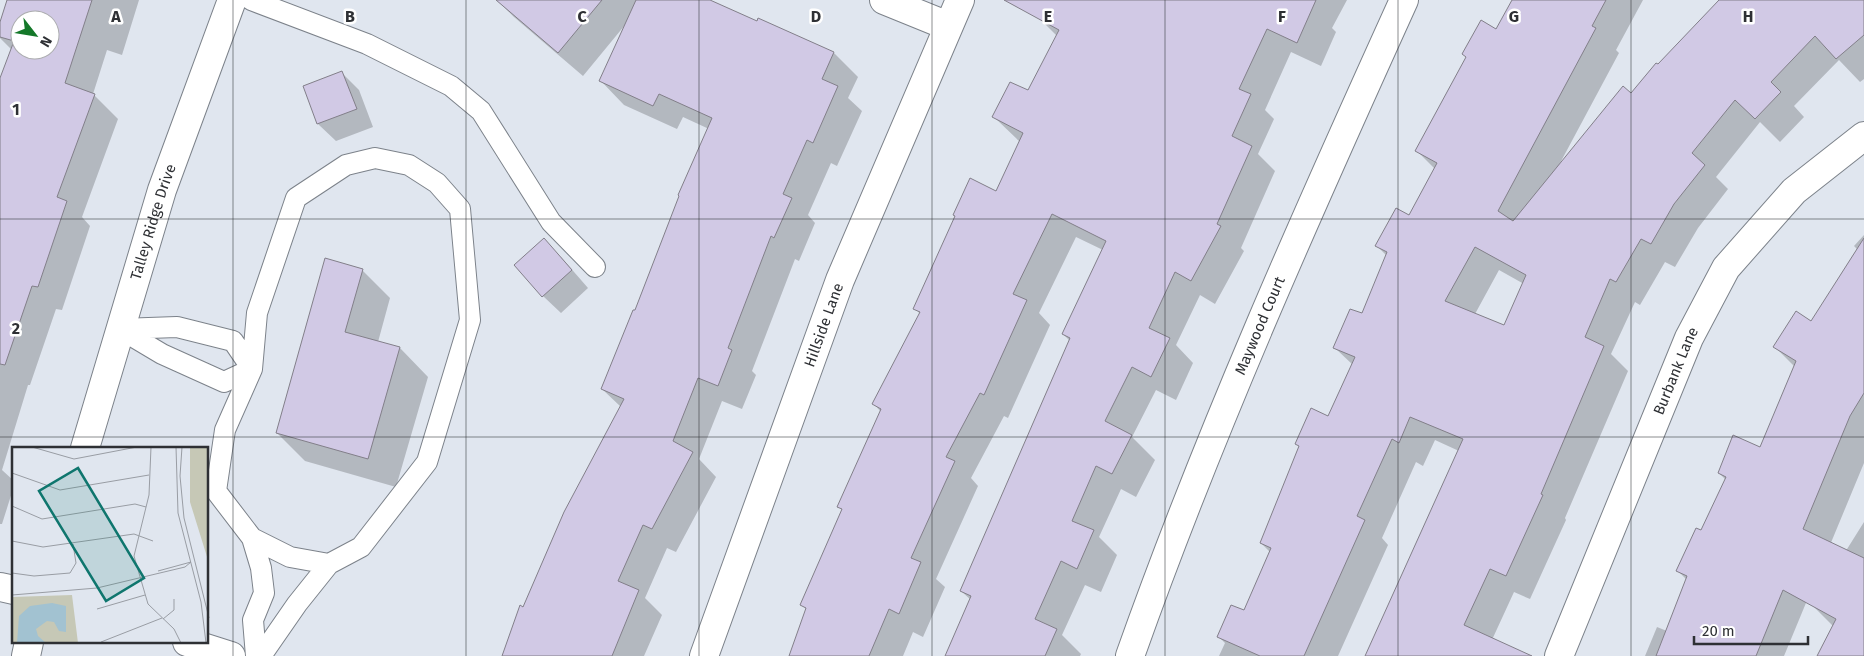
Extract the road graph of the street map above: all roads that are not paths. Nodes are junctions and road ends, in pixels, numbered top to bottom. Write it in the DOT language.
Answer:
graph roads {
  1 [pos="232,0"];
  2 [pos="251,0"];
  3 [pos="884,0"];
  4 [pos="960,0"];
  5 [pos="1404,0"];
  6 [pos="948,26"];
  7 [pos="1864,136"];
  8 [pos="595,267"];
  9 [pos="120,329"];
  10 [pos="252,370"];
  11 [pos="85,447"];
  12 [pos="252,538"];
  13 [pos="329,564"];
  14 [pos="193,644"];
  15 [pos="231,656"];
  16 [pos="256,656"];
  17 [pos="262,656"];
  18 [pos="704,656"];
  19 [pos="1130,656"];
  20 [pos="1559,656"];
  1 -- 9 [label="street, Talley Ridge Drive"];
  2 -- 8 [label="lane"];
  3 -- 6 [label="street"];
  4 -- 6 [label="street, Hillside Lane"];
  5 -- 19 [label="street, Maywood Court"];
  6 -- 18 [label="street, Hillside Lane"];
  7 -- 20 [label="street, Burbank Lane"];
  9 -- 10 [label="lane"];
  9 -- 10 [label="lane"];
  9 -- 11 [label="street, Talley Ridge Drive"];
  10 -- 12 [label="lane"];
  10 -- 13 [label="lane"];
  12 -- 13 [label="lane"];
  12 -- 16 [label="lane"];
  13 -- 17 [label="lane"];
  14 -- 15 [label="street"];
}
